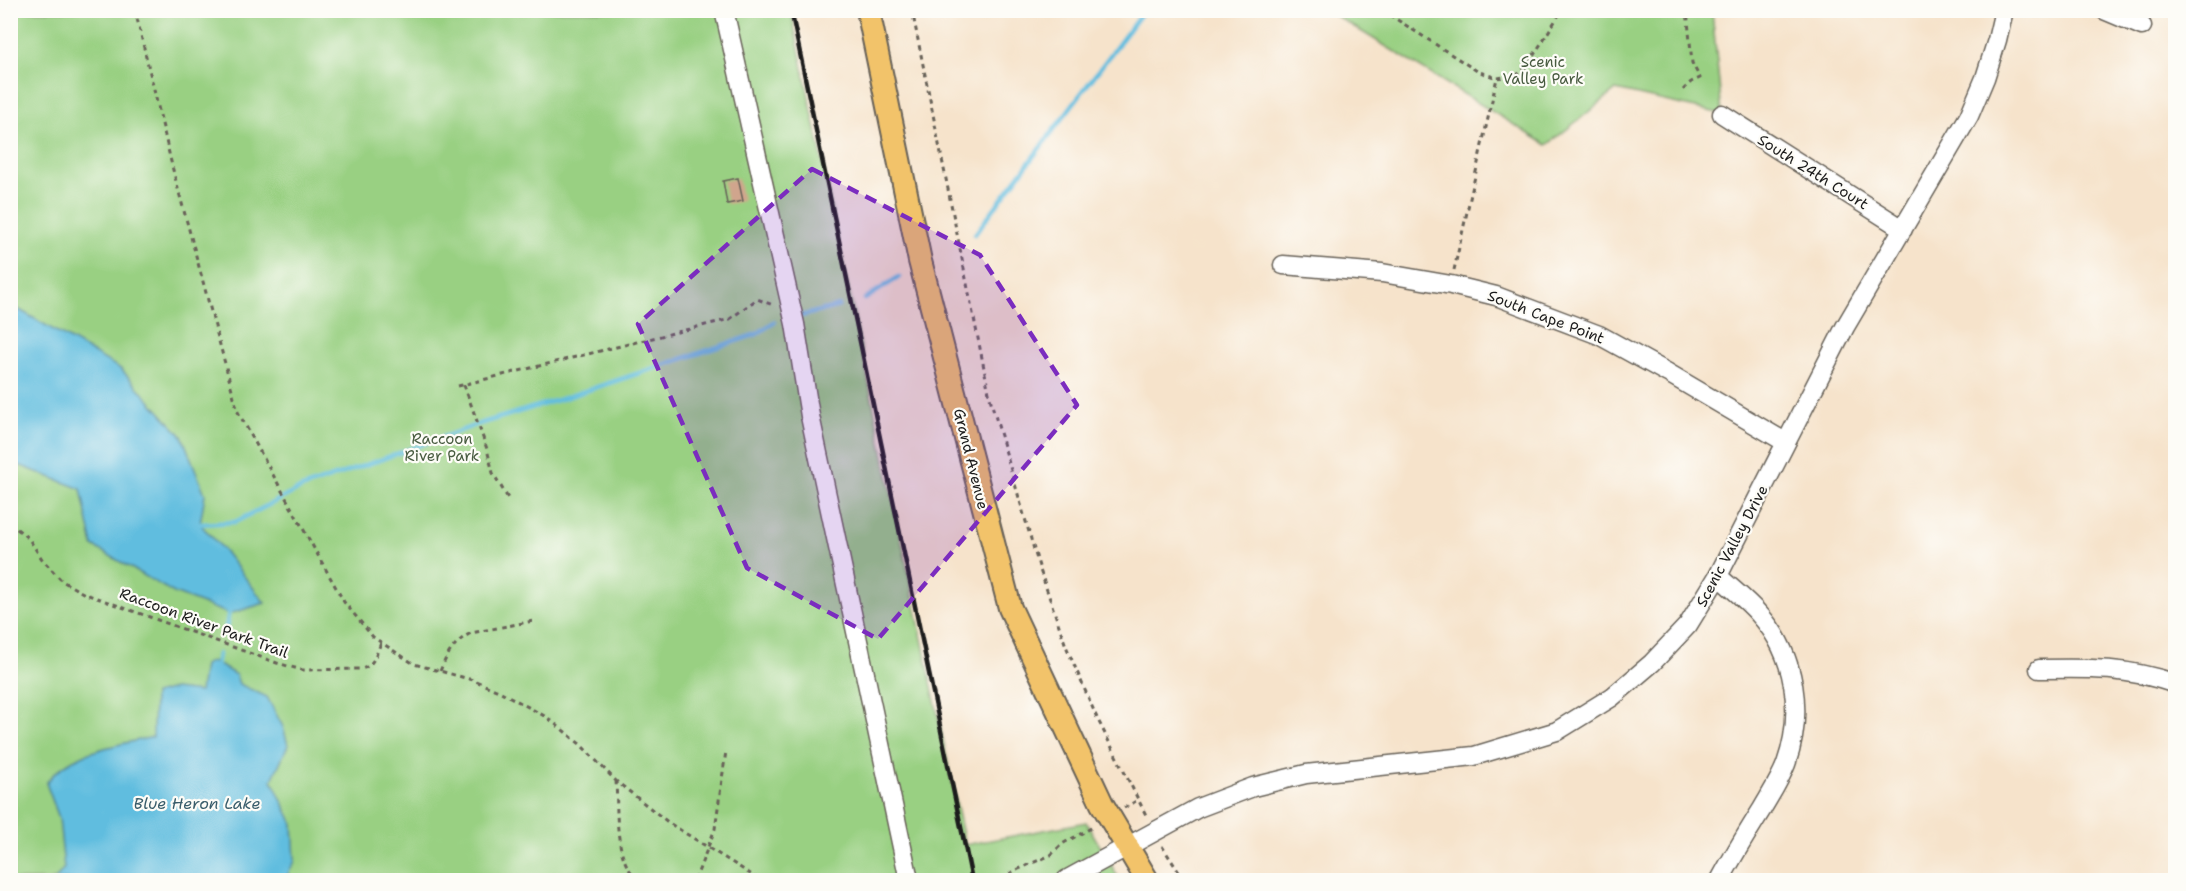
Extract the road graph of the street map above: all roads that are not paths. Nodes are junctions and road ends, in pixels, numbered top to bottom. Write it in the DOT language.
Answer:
graph roads {
  1 [pos="724,10"];
  2 [pos="868,10"];
  3 [pos="2004,10"];
  4 [pos="2104,10"];
  5 [pos="2142,26"];
  6 [pos="1722,114"];
  7 [pos="1903,230"];
  8 [pos="1283,265"];
  9 [pos="1785,442"];
  10 [pos="1718,576"];
  11 [pos="2039,669"];
  12 [pos="2175,684"];
  13 [pos="1127,848"];
  14 [pos="909,880"];
  15 [pos="1066,880"];
  16 [pos="1147,880"];
  17 [pos="1720,880"];
  1 -- 14 [label="street"];
  2 -- 13 [label="main road, Grand Avenue"];
  3 -- 7 [label="street, Scenic Valley Drive"];
  4 -- 5 [label="street"];
  6 -- 7 [label="street, South 24th Court"];
  7 -- 9 [label="street, Scenic Valley Drive"];
  8 -- 9 [label="street, South Cape Point"];
  9 -- 10 [label="street, Scenic Valley Drive"];
  10 -- 13 [label="street, Scenic Valley Drive"];
  10 -- 17 [label="street"];
  11 -- 12 [label="street"];
  13 -- 15 [label="street, Scenic Valley Drive"];
  13 -- 16 [label="main road, Grand Avenue"];
}
